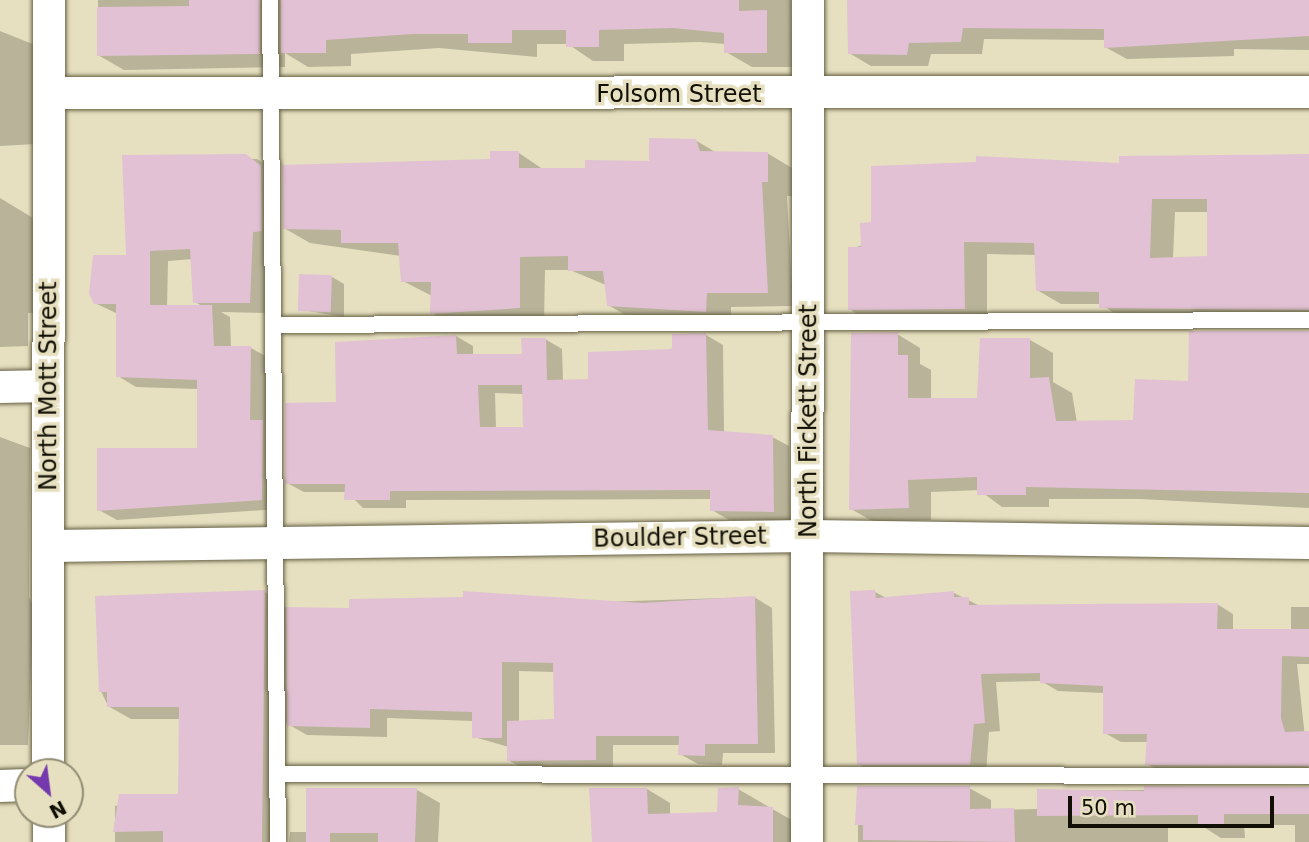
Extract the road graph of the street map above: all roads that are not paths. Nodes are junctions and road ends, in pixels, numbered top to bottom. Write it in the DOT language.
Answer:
graph roads {
  1 [pos="49,0"];
  2 [pos="270,0"];
  3 [pos="808,0"];
  4 [pos="49,93"];
  5 [pos="1309,93"];
  6 [pos="270,94"];
  7 [pos="809,96"];
  8 [pos="1309,320"];
  9 [pos="809,321"];
  10 [pos="273,325"];
  11 [pos="47,386"];
  12 [pos="0,387"];
  13 [pos="810,536"];
  14 [pos="276,543"];
  15 [pos="1309,543"];
  16 [pos="51,546"];
  17 [pos="48,758"];
  18 [pos="278,774"];
  19 [pos="808,775"];
  20 [pos="1309,776"];
  21 [pos="278,842"];
  22 [pos="807,842"];
  1 -- 4 [label="street, North Mott Street"];
  2 -- 6 [label="lane"];
  3 -- 7 [label="street, North Fickett Street"];
  4 -- 6 [label="street, Folsom Street"];
  4 -- 11 [label="street, North Mott Street"];
  5 -- 7 [label="street, Folsom Street"];
  6 -- 7 [label="street, Folsom Street"];
  6 -- 10 [label="lane"];
  7 -- 9 [label="street, North Fickett Street"];
  8 -- 9 [label="lane"];
  9 -- 10 [label="lane"];
  9 -- 13 [label="street, North Fickett Street"];
  10 -- 14 [label="lane"];
  11 -- 12 [label="street"];
  11 -- 16 [label="street, North Mott Street"];
  13 -- 14 [label="street, Boulder Street"];
  13 -- 15 [label="street, Boulder Street"];
  13 -- 19 [label="street, North Fickett Street"];
  14 -- 16 [label="street, Boulder Street"];
  14 -- 18 [label="lane"];
  16 -- 17 [label="street, North Mott Street"];
  18 -- 19 [label="lane"];
  18 -- 21 [label="lane"];
  19 -- 20 [label="lane"];
  19 -- 22 [label="street, North Fickett Street"];
}
